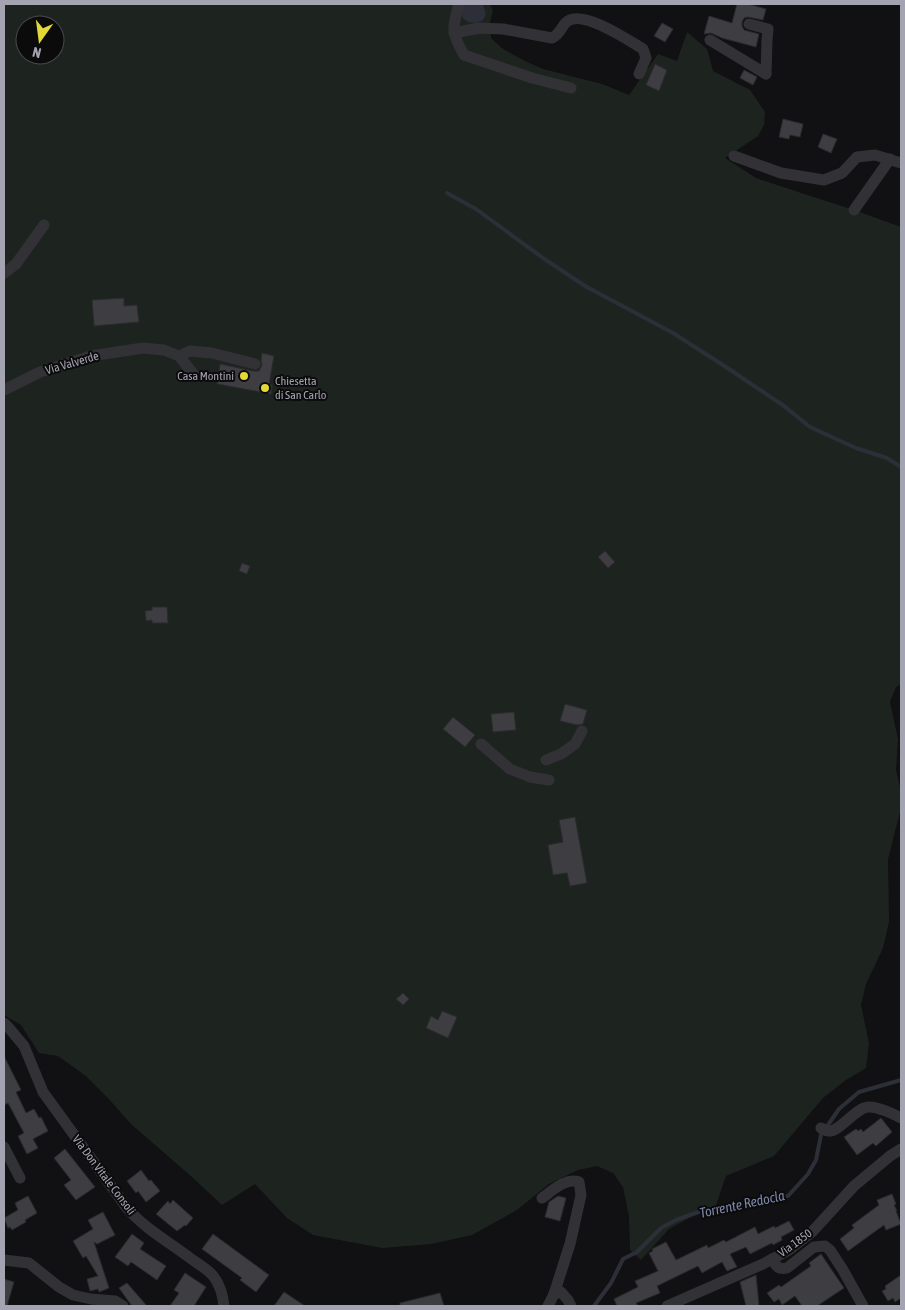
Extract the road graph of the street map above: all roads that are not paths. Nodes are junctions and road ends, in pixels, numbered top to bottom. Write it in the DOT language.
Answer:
graph roads {
  1 [pos="459,4"];
  2 [pos="749,24"];
  3 [pos="454,33"];
  4 [pos="710,40"];
  5 [pos="639,74"];
  6 [pos="571,88"];
  7 [pos="734,156"];
  8 [pos="890,159"];
  9 [pos="901,163"];
  10 [pos="854,210"];
  11 [pos="44,225"];
  12 [pos="4,273"];
  13 [pos="179,356"];
  14 [pos="255,364"];
  15 [pos="195,376"];
  16 [pos="4,390"];
  17 [pos="582,731"];
  18 [pos="481,744"];
  19 [pos="546,760"];
  20 [pos="548,780"];
  21 [pos="4,1023"];
  22 [pos="901,1118"];
  23 [pos="824,1130"];
  24 [pos="4,1146"];
  25 [pos="901,1149"];
  26 [pos="20,1178"];
  27 [pos="542,1198"];
  28 [pos="772,1259"];
  29 [pos="4,1260"];
  30 [pos="554,1294"];
  31 [pos="123,1306"];
  32 [pos="224,1306"];
  33 [pos="548,1306"];
  34 [pos="570,1306"];
  35 [pos="667,1306"];
  36 [pos="863,1306"];
  1 -- 3 [label="street"];
  2 -- 4 [label="street"];
  3 -- 5 [label="street"];
  3 -- 6 [label="street"];
  7 -- 8 [label="street"];
  8 -- 9 [label="street"];
  8 -- 10 [label="street"];
  11 -- 12 [label="street"];
  13 -- 14 [label="street"];
  13 -- 15 [label="street"];
  13 -- 16 [label="street, Via Valverde"];
  17 -- 19 [label="street"];
  18 -- 20 [label="street"];
  21 -- 32 [label="street, Via Don Vitale Consoli"];
  22 -- 23 [label="street"];
  24 -- 26 [label="street"];
  25 -- 28 [label="street, Via 1850"];
  27 -- 30 [label="street"];
  28 -- 35 [label="street, Via 1850"];
  28 -- 36 [label="street"];
  29 -- 31 [label="street"];
  30 -- 33 [label="street"];
  30 -- 34 [label="street"];
}
